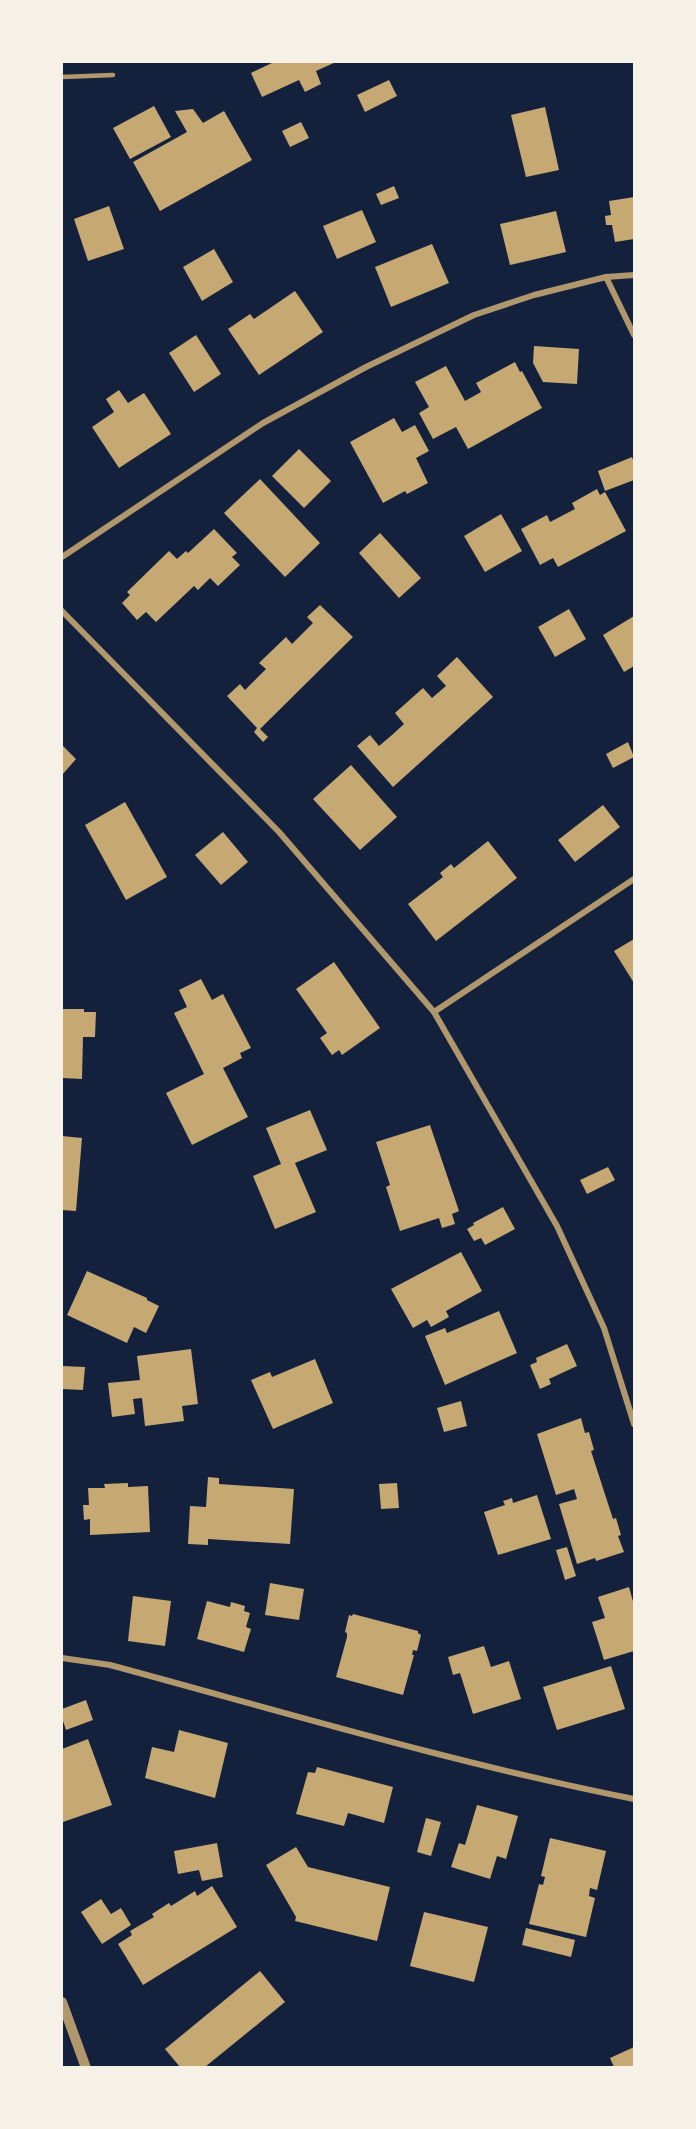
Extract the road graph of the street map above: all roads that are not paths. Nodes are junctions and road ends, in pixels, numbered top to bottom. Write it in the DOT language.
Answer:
graph roads {
  1 [pos="114,75"];
  2 [pos="62,77"];
  3 [pos="634,274"];
  4 [pos="606,277"];
  5 [pos="634,335"];
  6 [pos="62,557"];
  7 [pos="62,611"];
  8 [pos="634,879"];
  9 [pos="434,1012"];
  10 [pos="634,1424"];
  11 [pos="62,1658"];
  12 [pos="634,1799"];
  13 [pos="62,2002"];
  14 [pos="66,2026"];
  15 [pos="86,2067"];
  1 -- 2 [label="lane"];
  3 -- 4 [label="street"];
  4 -- 5 [label="street"];
  4 -- 6 [label="street"];
  7 -- 9 [label="street"];
  8 -- 9 [label="street"];
  9 -- 10 [label="street"];
  11 -- 12 [label="street"];
  13 -- 14 [label="street"];
  14 -- 15 [label="street"];
}
